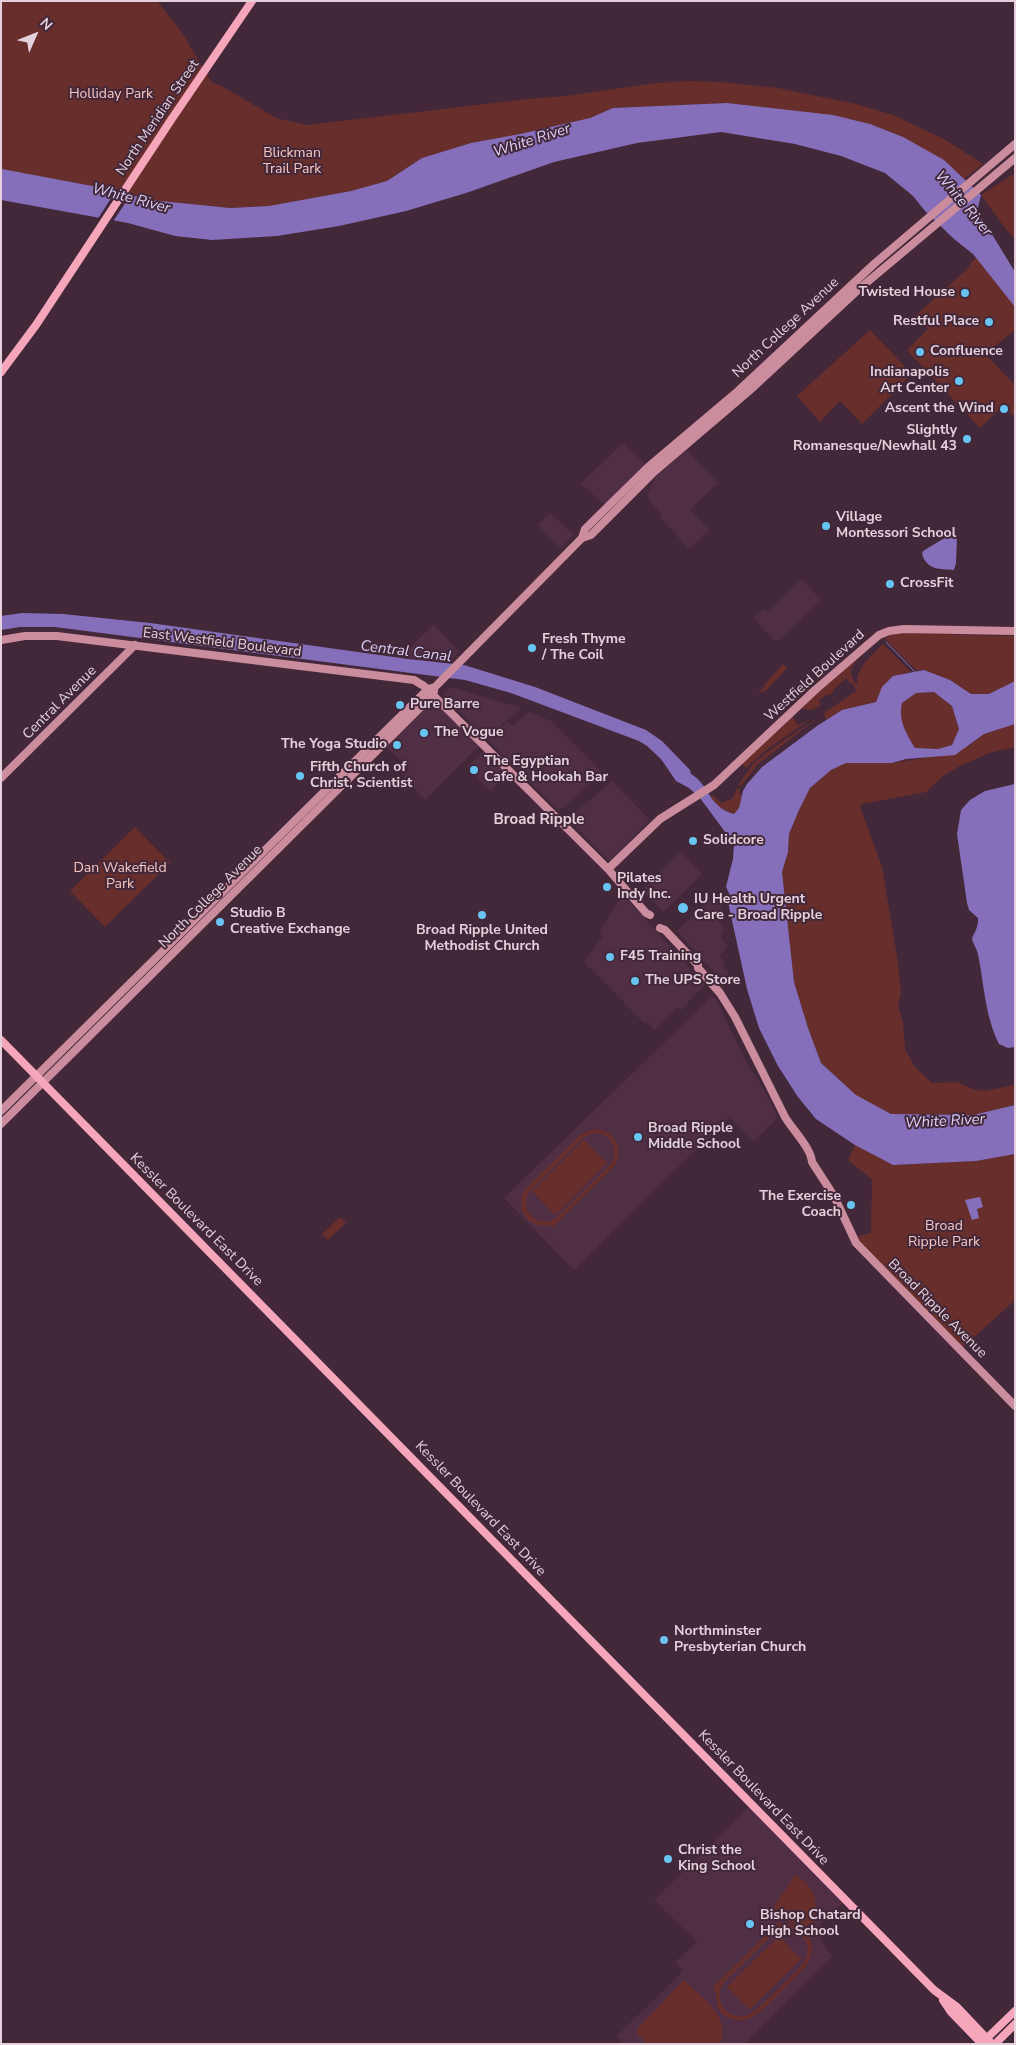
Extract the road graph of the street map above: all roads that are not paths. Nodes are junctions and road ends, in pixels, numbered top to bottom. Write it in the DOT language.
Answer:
graph roads {
  1 [pos="252,1"];
  2 [pos="1015,144"];
  3 [pos="1015,158"];
  4 [pos="1,372"];
  5 [pos="582,538"];
  6 [pos="1015,631"];
  7 [pos="1,640"];
  8 [pos="135,645"];
  9 [pos="432,690"];
  10 [pos="1,778"];
  11 [pos="608,869"];
  12 [pos="1,1040"];
  13 [pos="40,1079"];
  14 [pos="1,1112"];
  15 [pos="1,1124"];
  16 [pos="1015,1406"];
  17 [pos="1015,2011"];
  18 [pos="1015,2024"];
  19 [pos="986,2043"];
  1 -- 4 [label="main road, North Meridian Street"];
  2 -- 5 [label="main road, North College Avenue"];
  3 -- 5 [label="main road, North College Avenue"];
  5 -- 9 [label="main road, North College Avenue"];
  6 -- 11 [label="main road, Westfield Boulevard"];
  7 -- 8 [label="main road, East Westfield Boulevard"];
  8 -- 9 [label="main road, East Westfield Boulevard"];
  8 -- 10 [label="main road, Central Avenue"];
  9 -- 11 [label="main road, Broad Ripple Avenue"];
  9 -- 13 [label="main road, North College Avenue"];
  11 -- 16 [label="main road, Broad Ripple Avenue"];
  12 -- 13 [label="main road, Kessler Boulevard East Drive"];
  13 -- 14 [label="main road, North College Avenue"];
  13 -- 15 [label="main road, North College Avenue"];
  13 -- 19 [label="main road, Kessler Boulevard East Drive"];
  17 -- 19 [label="main road"];
  18 -- 19 [label="main road"];
}
